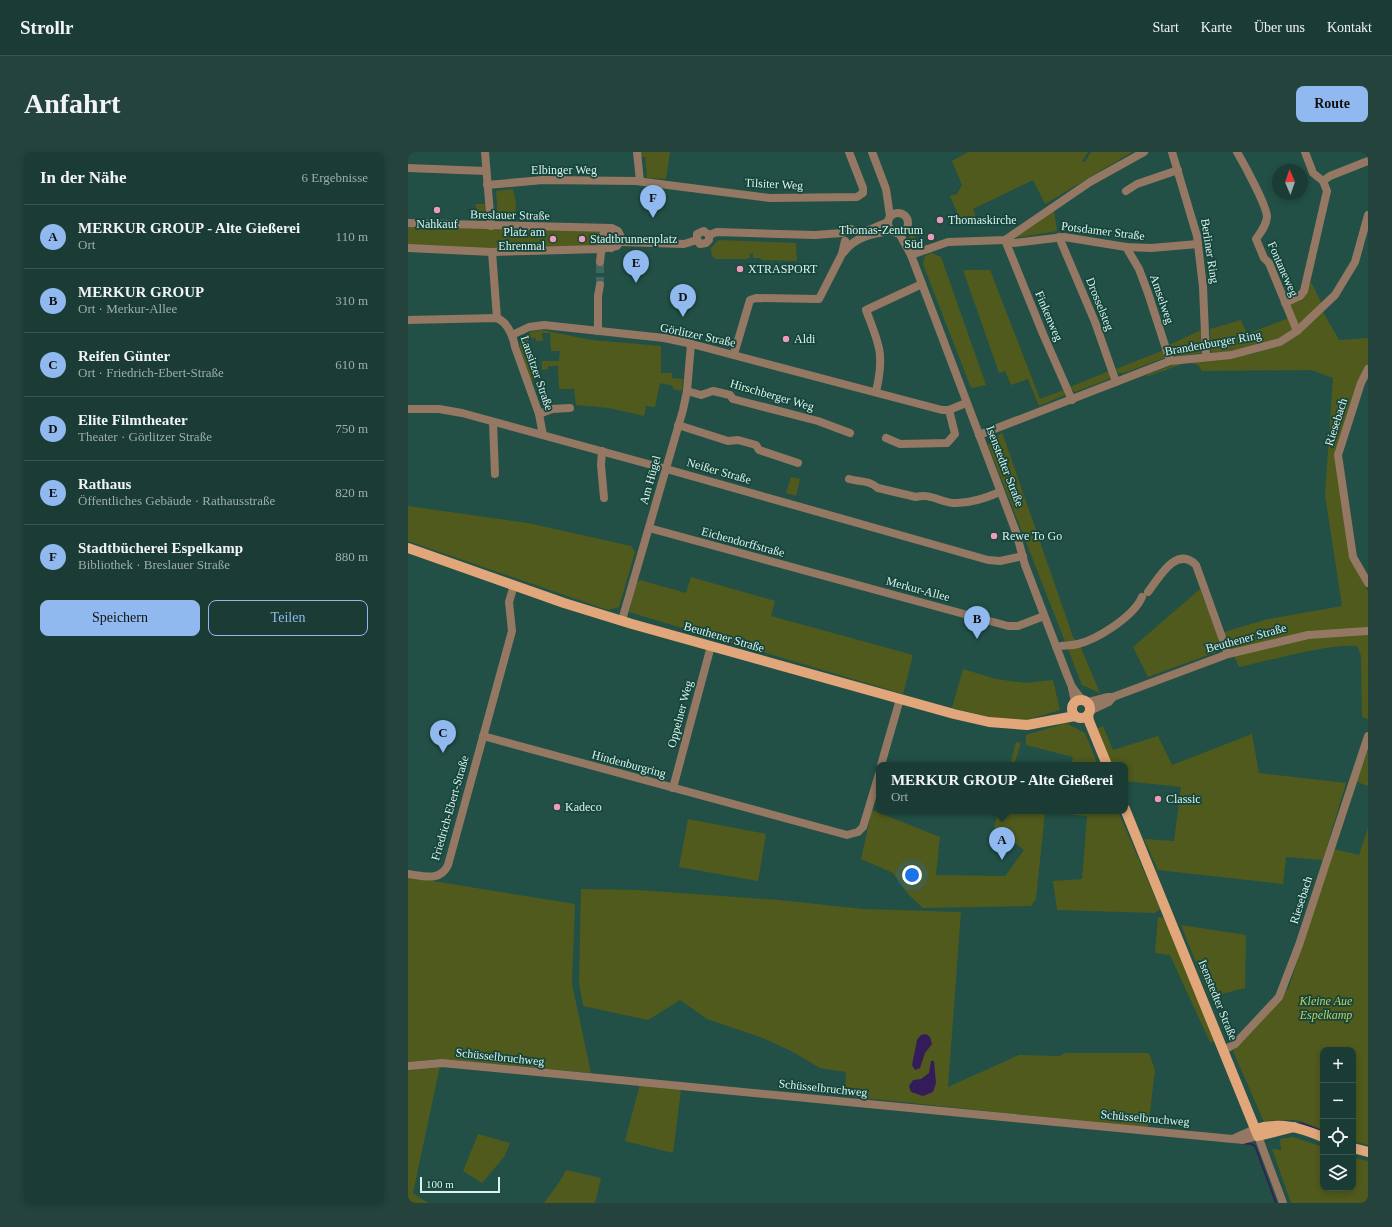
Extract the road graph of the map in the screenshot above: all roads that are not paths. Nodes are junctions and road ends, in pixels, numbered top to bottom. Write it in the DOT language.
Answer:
graph roads {
  1 [pos="485,152"];
  2 [pos="637,152"];
  3 [pos="849,152"];
  4 [pos="872,152"];
  5 [pos="1144,152"];
  6 [pos="1172,152"];
  7 [pos="1237,152"];
  8 [pos="1304,152"];
  9 [pos="1368,161"];
  10 [pos="408,168"];
  11 [pos="1178,170"];
  12 [pos="486,171"];
  13 [pos="640,181"];
  14 [pos="1323,181"];
  15 [pos="488,185"];
  16 [pos="886,190"];
  17 [pos="1126,190"];
  18 [pos="901,213"];
  19 [pos="1368,215"];
  20 [pos="889,219"];
  21 [pos="408,223"];
  22 [pos="491,226"];
  23 [pos="612,228"];
  24 [pos="906,228"];
  25 [pos="895,232"];
  26 [pos="1059,237"];
  27 [pos="850,238"];
  28 [pos="1005,240"];
  29 [pos="621,242"];
  30 [pos="1198,244"];
  31 [pos="601,246"];
  32 [pos="1126,247"];
  33 [pos="408,248"];
  34 [pos="492,252"];
  35 [pos="911,255"];
  36 [pos="600,262"];
  37 [pos="922,284"];
  38 [pos="600,285"];
  39 [pos="1285,303"];
  40 [pos="497,318"];
  41 [pos="408,320"];
  42 [pos="598,331"];
  43 [pos="1297,331"];
  44 [pos="512,335"];
  45 [pos="691,344"];
  46 [pos="734,354"];
  47 [pos="1206,357"];
  48 [pos="1170,361"];
  49 [pos="1368,368"];
  50 [pos="1116,382"];
  51 [pos="1365,383"];
  52 [pos="687,391"];
  53 [pos="876,392"];
  54 [pos="1072,400"];
  55 [pos="966,403"];
  56 [pos="570,408"];
  57 [pos="408,409"];
  58 [pos="948,410"];
  59 [pos="539,414"];
  60 [pos="493,422"];
  61 [pos="678,425"];
  62 [pos="850,433"];
  63 [pos="543,435"];
  64 [pos="979,435"];
  65 [pos="886,438"];
  66 [pos="602,451"];
  67 [pos="798,463"];
  68 [pos="666,468"];
  69 [pos="495,474"];
  70 [pos="849,479"];
  71 [pos="1000,492"];
  72 [pos="604,498"];
  73 [pos="648,528"];
  74 [pos="408,548"];
  75 [pos="1023,556"];
  76 [pos="832,578"];
  77 [pos="1368,583"];
  78 [pos="514,585"];
  79 [pos="1044,616"];
  80 [pos="622,620"];
  81 [pos="1368,631"];
  82 [pos="711,646"];
  83 [pos="1056,647"];
  84 [pos="1228,654"];
  85 [pos="900,699"];
  86 [pos="1082,709"];
  87 [pos="483,736"];
  88 [pos="1368,736"];
  89 [pos="883,762"];
  90 [pos="1101,762"];
  91 [pos="1106,762"];
  92 [pos="876,784"];
  93 [pos="673,788"];
  94 [pos="1127,814"];
  95 [pos="408,874"];
  96 [pos="1224,1050"];
  97 [pos="408,1066"];
  98 [pos="1257,1132"];
  99 [pos="1320,1136"];
  100 [pos="1356,1149"];
  101 [pos="1368,1152"];
  102 [pos="1283,1203"];
  1 -- 12 [label="street"];
  2 -- 13 [label="street"];
  3 -- 13 [label="street, Tilsiter Weg"];
  4 -- 16 [label="street"];
  5 -- 28 [label="street"];
  6 -- 11 [label="street, Berliner Ring"];
  7 -- 39 [label="street, Fontaneweg"];
  8 -- 14 [label="street"];
  9 -- 14 [label="street"];
  10 -- 12 [label="street"];
  11 -- 17 [label="street"];
  11 -- 30 [label="street, Berliner Ring"];
  12 -- 15 [label="street"];
  13 -- 15 [label="street, Elbinger Weg"];
  14 -- 39 [label="street"];
  15 -- 22 [label="street"];
  16 -- 18 [label="street"];
  16 -- 20 [label="street"];
  18 -- 20 [label="street"];
  18 -- 24 [label="street"];
  19 -- 43 [label="street, Brandenburger Ring"];
  20 -- 25 [label="street"];
  20 -- 27 [label="street"];
  21 -- 22 [label="street, Breslauer Straße"];
  22 -- 23 [label="street, Breslauer Straße"];
  23 -- 29 [label="street"];
  23 -- 31 [label="street"];
  24 -- 25 [label="street"];
  24 -- 35 [label="street, Isenstedter Straße"];
  25 -- 27 [label="street"];
  25 -- 35 [label="street, Isenstedter Straße"];
  26 -- 28 [label="street, Potsdamer Straße"];
  26 -- 32 [label="street, Potsdamer Straße"];
  26 -- 50 [label="street, Drosselsteg"];
  27 -- 29 [label="street"];
  27 -- 46 [label="street"];
  28 -- 35 [label="street"];
  28 -- 54 [label="street, Finkenweg"];
  29 -- 31 [label="street"];
  30 -- 32 [label="street, Potsdamer Straße"];
  30 -- 47 [label="street, Berliner Ring"];
  31 -- 34 [label="street"];
  31 -- 36 [label="street"];
  32 -- 48 [label="street, Amselweg"];
  33 -- 34 [label="street"];
  34 -- 40 [label="street"];
  35 -- 37 [label="street, Isenstedter Straße"];
  37 -- 53 [label="street"];
  37 -- 55 [label="street, Isenstedter Straße"];
  38 -- 42 [label="street"];
  39 -- 43 [label="street, Fontaneweg"];
  40 -- 41 [label="street"];
  40 -- 44 [label="street, Lausitzer Straße"];
  42 -- 44 [label="street, Görlitzer Straße"];
  42 -- 45 [label="street, Görlitzer Straße"];
  43 -- 47 [label="street, Brandenburger Ring"];
  44 -- 59 [label="street, Lausitzer Straße"];
  45 -- 46 [label="street, Görlitzer Straße"];
  45 -- 52 [label="street, Am Hügel"];
  46 -- 53 [label="street, Görlitzer Straße"];
  47 -- 48 [label="street, Brandenburger Ring"];
  48 -- 50 [label="street, Brandenburger Ring"];
  49 -- 51 [label="street, Riesebach"];
  50 -- 54 [label="street, Brandenburger Ring"];
  51 -- 77 [label="street, Riesebach"];
  52 -- 61 [label="street, Am Hügel"];
  52 -- 62 [label="street, Hirschberger Weg"];
  53 -- 58 [label="street, Görlitzer Straße"];
  54 -- 64 [label="street, Brandenburger Ring"];
  55 -- 58 [label="street"];
  55 -- 64 [label="street, Isenstedter Straße"];
  56 -- 59 [label="street"];
  57 -- 60 [label="street, Neißer Straße"];
  58 -- 65 [label="street"];
  59 -- 63 [label="street, Lausitzer Straße"];
  60 -- 63 [label="street, Neißer Straße"];
  60 -- 69 [label="street"];
  61 -- 67 [label="street"];
  61 -- 68 [label="street, Am Hügel"];
  63 -- 66 [label="street, Neißer Straße"];
  64 -- 71 [label="street, Isenstedter Straße"];
  66 -- 68 [label="street, Neißer Straße"];
  66 -- 72 [label="street"];
  68 -- 73 [label="street, Am Hügel"];
  68 -- 75 [label="street, Neißer Straße"];
  70 -- 71 [label="street"];
  71 -- 75 [label="street, Isenstedter Straße"];
  73 -- 76 [label="street, Eichendorffstraße"];
  73 -- 80 [label="street, Am Hügel"];
  74 -- 78 [label="main road, Beuthener Straße"];
  75 -- 79 [label="street, Isenstedter Straße"];
  76 -- 79 [label="street, Merkur-Allee"];
  78 -- 80 [label="main road, Beuthener Straße"];
  78 -- 87 [label="street"];
  79 -- 83 [label="street, Isenstedter Straße"];
  80 -- 82 [label="main road, Beuthener Straße"];
  81 -- 84 [label="street, Beuthener Straße"];
  82 -- 85 [label="main road, Beuthener Straße"];
  82 -- 93 [label="street, Oppelner Weg"];
  83 -- 84 [label="street"];
  83 -- 86 [label="street, Isenstedter Straße"];
  84 -- 86 [label="street, Beuthener Straße"];
  85 -- 86 [label="main road, Beuthener Straße"];
  85 -- 89 [label="street"];
  86 -- 90 [label="main road, Isenstedter Straße"];
  86 -- 91 [label="main road, Isenstedter Straße"];
  87 -- 93 [label="street, Hindenburgring"];
  87 -- 95 [label="street, Friedrich-Ebert-Straße"];
  88 -- 96 [label="street, Riesebach"];
  92 -- 93 [label="street, Hindenburgring"];
  94 -- 96 [label="main road, Isenstedter Straße"];
  96 -- 98 [label="main road, Isenstedter Straße"];
  97 -- 98 [label="street, Schüsselbruchweg"];
  98 -- 99 [label="main road"];
  98 -- 102 [label="street, Isenstedter Straße"];
  100 -- 101 [label="main road"];
}
